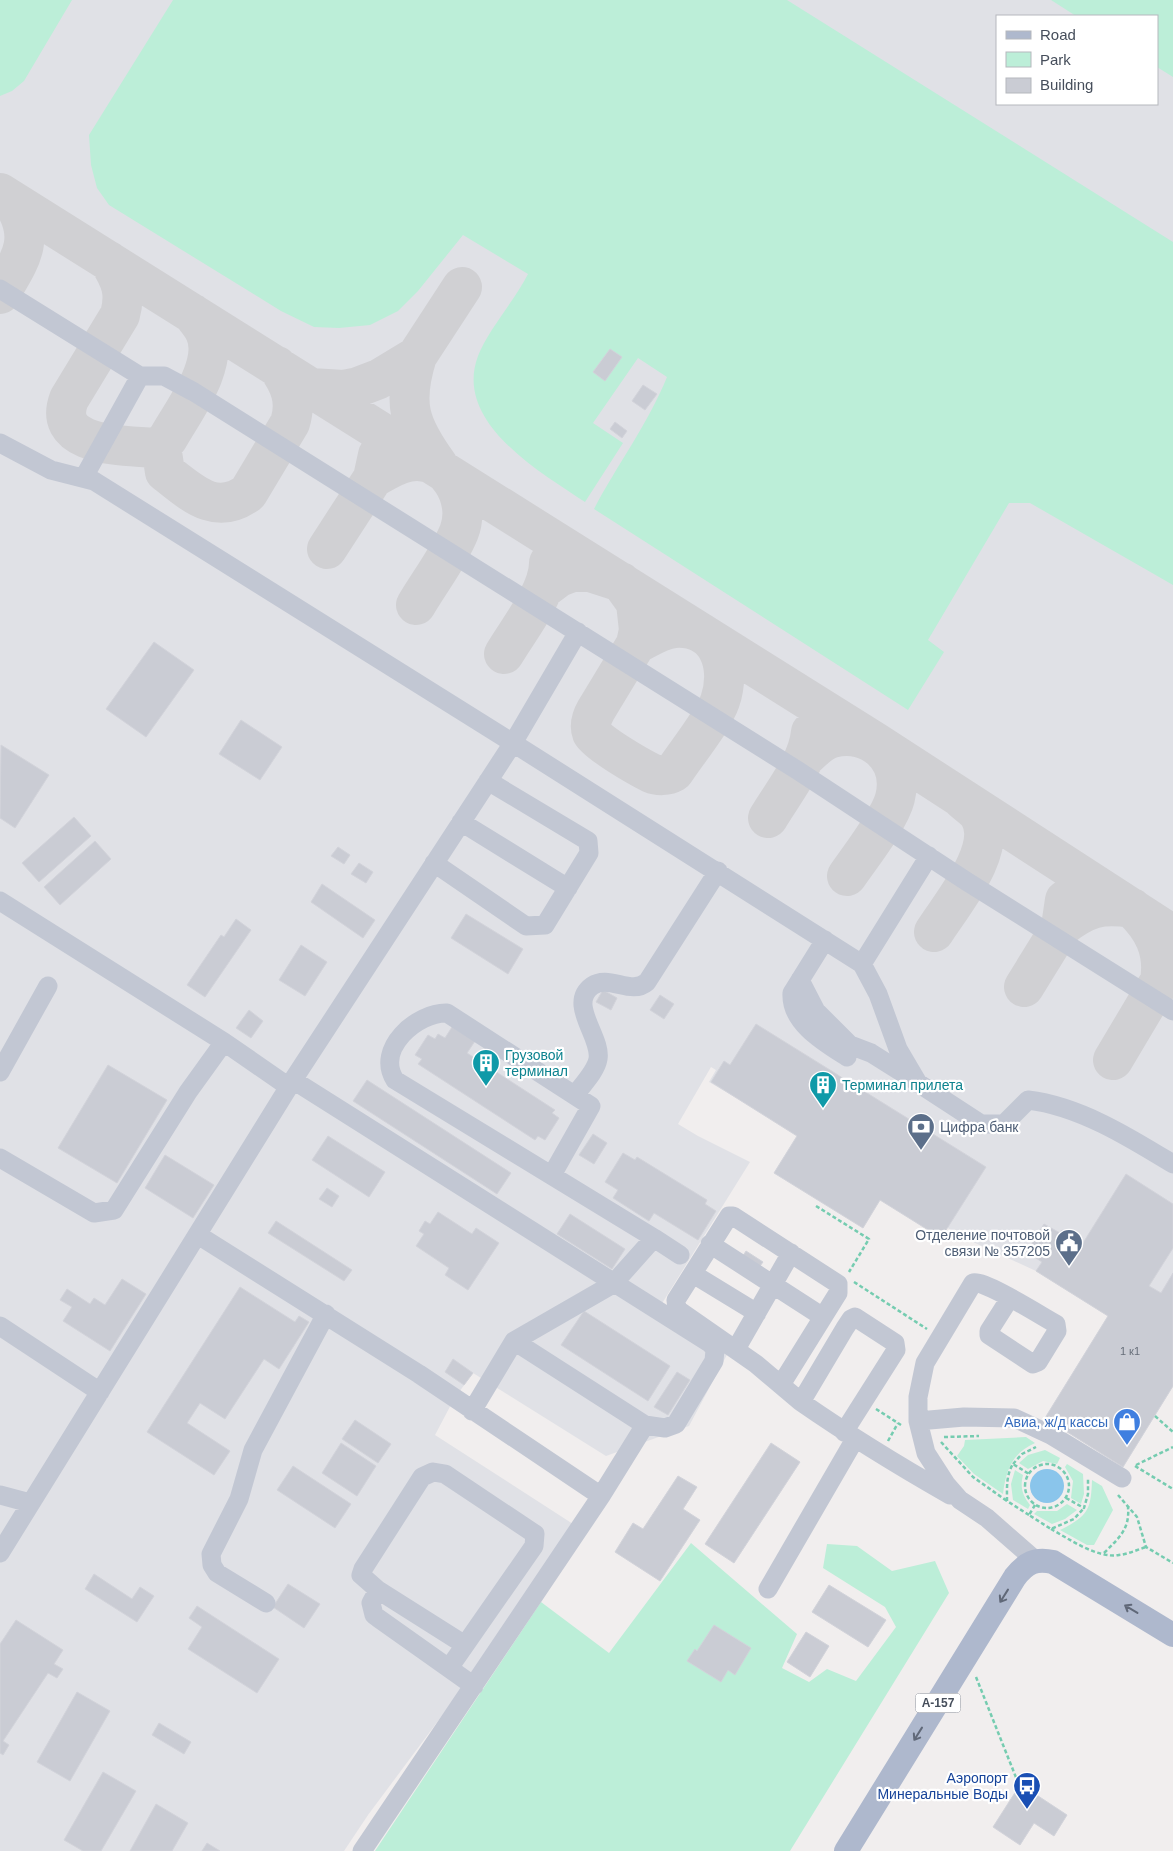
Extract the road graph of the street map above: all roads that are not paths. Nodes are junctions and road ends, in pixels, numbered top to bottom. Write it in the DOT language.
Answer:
graph roads {
  1 [pos="0,289"];
  2 [pos="140,376"];
  3 [pos="0,443"];
  4 [pos="84,477"];
  5 [pos="578,632"];
  6 [pos="513,743"];
  7 [pos="488,781"];
  8 [pos="461,822"];
  9 [pos="929,856"];
  10 [pos="434,863"];
  11 [pos="718,871"];
  12 [pos="568,888"];
  13 [pos="0,901"];
  14 [pos="825,940"];
  15 [pos="862,964"];
  16 [pos="800,980"];
  17 [pos="48,986"];
  18 [pos="1173,1012"];
  19 [pos="224,1042"];
  20 [pos="847,1057"];
  21 [pos="0,1071"];
  22 [pos="291,1083"];
  23 [pos="918,1083"];
  24 [pos="575,1095"];
  25 [pos="0,1158"];
  26 [pos="1173,1164"];
  27 [pos="552,1175"];
  28 [pos="198,1235"];
  29 [pos="654,1238"];
  30 [pos="710,1244"];
  31 [pos="791,1253"];
  32 [pos="680,1255"];
  33 [pos="692,1274"];
  34 [pos="613,1284"];
  35 [pos="774,1285"];
  36 [pos="1010,1298"];
  37 [pos="757,1313"];
  38 [pos="326,1314"];
  39 [pos="823,1317"];
  40 [pos="0,1326"];
  41 [pos="514,1341"];
  42 [pos="736,1349"];
  43 [pos="715,1350"];
  44 [pos="756,1364"];
  45 [pos="782,1383"];
  46 [pos="100,1392"];
  47 [pos="801,1402"];
  48 [pos="472,1411"];
  49 [pos="913,1424"];
  50 [pos="645,1425"];
  51 [pos="850,1435"];
  52 [pos="1117,1483"];
  53 [pos="0,1495"];
  54 [pos="601,1496"];
  55 [pos="960,1500"];
  56 [pos="30,1503"];
  57 [pos="0,1553"];
  58 [pos="1036,1560"];
  59 [pos="768,1589"];
  60 [pos="378,1590"];
  61 [pos="266,1603"];
  62 [pos="1173,1634"];
  63 [pos="465,1646"];
  64 [pos="449,1668"];
  65 [pos="474,1686"];
  66 [pos="362,1851"];
  67 [pos="846,1851"];
  1 -- 2 [label="lane"];
  2 -- 4 [label="lane"];
  2 -- 5 [label="lane"];
  3 -- 4 [label="lane"];
  4 -- 6 [label="lane"];
  5 -- 6 [label="lane"];
  5 -- 9 [label="lane"];
  6 -- 7 [label="lane"];
  6 -- 11 [label="lane"];
  7 -- 8 [label="lane"];
  7 -- 12 [label="lane"];
  8 -- 10 [label="lane"];
  8 -- 12 [label="lane"];
  9 -- 15 [label="lane"];
  9 -- 18 [label="lane"];
  10 -- 12 [label="lane"];
  10 -- 22 [label="lane"];
  11 -- 14 [label="lane"];
  11 -- 24 [label="lane"];
  13 -- 19 [label="lane"];
  14 -- 15 [label="lane"];
  14 -- 16 [label="lane"];
  15 -- 23 [label="lane"];
  16 -- 20 [label="lane"];
  16 -- 23 [label="lane"];
  17 -- 21 [label="lane"];
  19 -- 22 [label="lane"];
  19 -- 25 [label="lane"];
  22 -- 28 [label="lane"];
  22 -- 34 [label="lane"];
  23 -- 26 [label="lane"];
  24 -- 27 [label="lane"];
  24 -- 27 [label="lane"];
  27 -- 29 [label="lane"];
  28 -- 38 [label="lane"];
  28 -- 46 [label="lane"];
  29 -- 32 [label="lane"];
  29 -- 34 [label="lane"];
  30 -- 31 [label="lane"];
  30 -- 33 [label="lane"];
  30 -- 35 [label="lane"];
  31 -- 35 [label="lane"];
  31 -- 39 [label="lane"];
  33 -- 37 [label="lane"];
  33 -- 42 [label="lane"];
  34 -- 41 [label="lane"];
  34 -- 43 [label="lane"];
  35 -- 37 [label="lane"];
  35 -- 39 [label="lane"];
  36 -- 49 [label="lane"];
  37 -- 42 [label="lane"];
  38 -- 48 [label="lane"];
  38 -- 61 [label="lane"];
  39 -- 45 [label="lane"];
  40 -- 46 [label="lane"];
  41 -- 48 [label="lane"];
  41 -- 50 [label="lane"];
  42 -- 44 [label="lane"];
  43 -- 44 [label="lane"];
  43 -- 50 [label="lane"];
  44 -- 45 [label="lane"];
  45 -- 47 [label="lane"];
  46 -- 56 [label="lane"];
  47 -- 51 [label="lane"];
  47 -- 51 [label="lane"];
  48 -- 54 [label="lane"];
  49 -- 52 [label="lane"];
  49 -- 55 [label="lane"];
  50 -- 54 [label="lane"];
  51 -- 55 [label="lane"];
  51 -- 59 [label="lane"];
  53 -- 56 [label="lane"];
  54 -- 65 [label="lane"];
  55 -- 58 [label="lane"];
  56 -- 57 [label="lane"];
  62 -- 58 [label="main road, one-way"];
  58 -- 67 [label="main road, А-157, one-way"];
  60 -- 63 [label="lane"];
  60 -- 63 [label="lane"];
  60 -- 64 [label="lane"];
  63 -- 64 [label="lane"];
  64 -- 65 [label="lane"];
  65 -- 66 [label="lane"];
}
